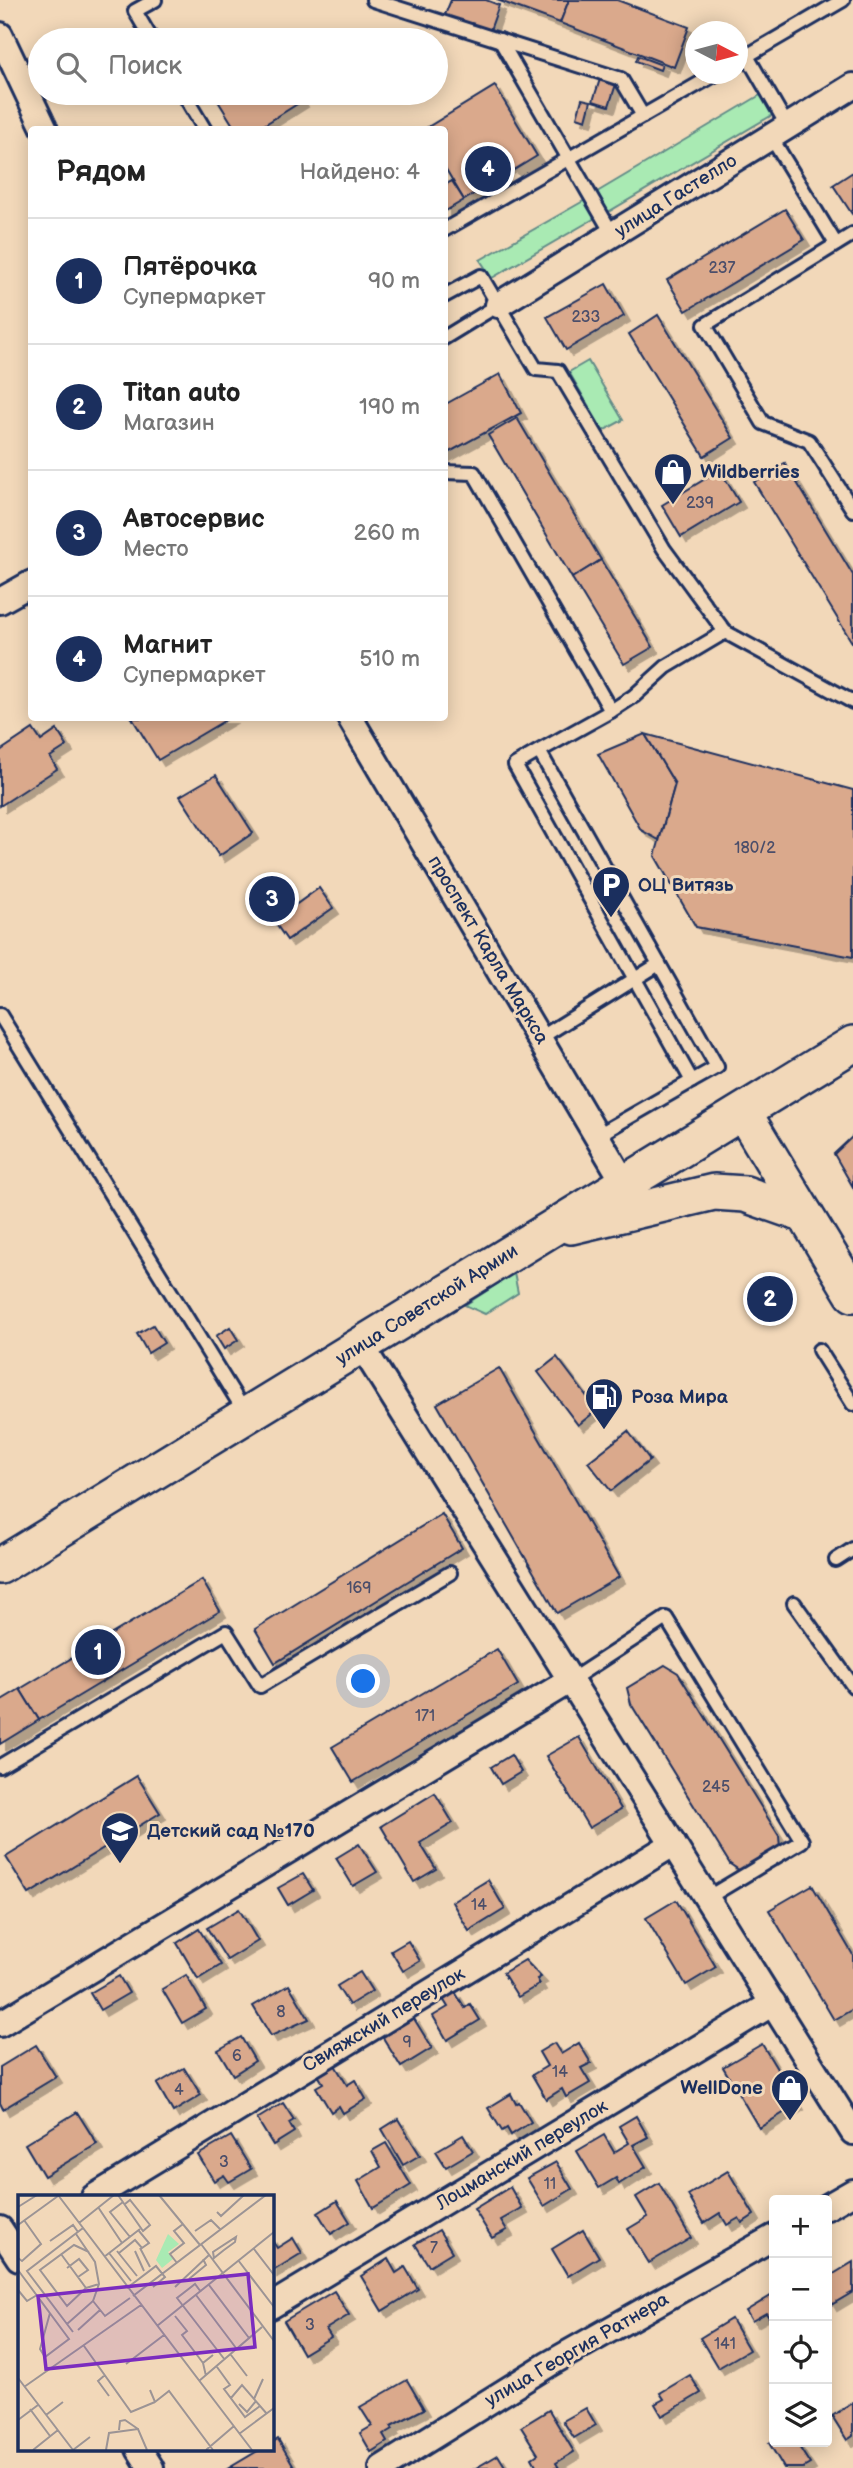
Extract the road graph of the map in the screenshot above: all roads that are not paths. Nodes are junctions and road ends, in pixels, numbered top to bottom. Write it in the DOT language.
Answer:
graph roads {
  1 [pos="155,0"];
  2 [pos="373,0"];
  3 [pos="843,0"];
  4 [pos="131,6"];
  5 [pos="145,28"];
  6 [pos="0,35"];
  7 [pos="500,40"];
  8 [pos="748,55"];
  9 [pos="748,70"];
  10 [pos="698,84"];
  11 [pos="853,86"];
  12 [pos="28,93"];
  13 [pos="34,105"];
  14 [pos="190,105"];
  15 [pos="642,116"];
  16 [pos="44,126"];
  17 [pos="203,126"];
  18 [pos="779,132"];
  19 [pos="568,159"];
  20 [pos="448,228"];
  21 [pos="853,234"];
  22 [pos="613,235"];
  23 [pos="836,244"];
  24 [pos="448,294"];
  25 [pos="499,305"];
  26 [pos="448,336"];
  27 [pos="448,472"];
  28 [pos="853,510"];
  29 [pos="28,585"];
  30 [pos="0,601"];
  31 [pos="725,632"];
  32 [pos="853,702"];
  33 [pos="611,711"];
  34 [pos="352,721"];
  35 [pos="539,751"];
  36 [pos="659,964"];
  37 [pos="635,979"];
  38 [pos="0,1014"];
  39 [pos="540,1038"];
  40 [pos="850,1053"];
  41 [pos="692,1081"];
  42 [pos="743,1112"];
  43 [pos="598,1135"];
  44 [pos="625,1184"];
  45 [pos="805,1214"];
  46 [pos="547,1231"];
  47 [pos="853,1294"];
  48 [pos="361,1345"];
  49 [pos="819,1349"];
  50 [pos="853,1404"];
  51 [pos="247,1415"];
  52 [pos="853,1549"];
  53 [pos="836,1560"];
  54 [pos="0,1566"];
  55 [pos="450,1573"];
  56 [pos="794,1603"];
  57 [pos="571,1680"];
  58 [pos="853,1686"];
  59 [pos="0,1766"];
  60 [pos="673,1844"];
  61 [pos="707,1898"];
  62 [pos="773,2003"];
  63 [pos="0,2024"];
  64 [pos="853,2132"];
  65 [pos="853,2192"];
  66 [pos="97,2195"];
  67 [pos="832,2204"];
  68 [pos="769,2239"];
  69 [pos="273,2305"];
  70 [pos="140,2450"];
  71 [pos="151,2468"];
  72 [pos="382,2468"];
  1 -- 4 [label="lane"];
  2 -- 7 [label="lane"];
  3 -- 8 [label="lane"];
  4 -- 5 [label="lane"];
  6 -- 12 [label="street"];
  7 -- 15 [label="lane"];
  7 -- 19 [label="lane"];
  9 -- 18 [label="lane"];
  10 -- 15 [label="lane"];
  11 -- 18 [label="street, улица Гастелло"];
  13 -- 16 [label="street"];
  14 -- 17 [label="lane"];
  15 -- 19 [label="lane"];
  18 -- 22 [label="street, улица Гастелло"];
  18 -- 23 [label="lane"];
  19 -- 20 [label="lane"];
  19 -- 22 [label="lane"];
  21 -- 23 [label="lane"];
  22 -- 25 [label="street, улица Гастелло"];
  23 -- 28 [label="lane"];
  24 -- 25 [label="lane"];
  25 -- 26 [label="lane"];
  25 -- 31 [label="lane"];
  27 -- 33 [label="lane"];
  29 -- 30 [label="street"];
  31 -- 32 [label="lane"];
  31 -- 33 [label="lane"];
  33 -- 35 [label="lane"];
  34 -- 39 [label="street, проспект Карла Маркса"];
  35 -- 36 [label="lane"];
  35 -- 37 [label="lane"];
  36 -- 37 [label="lane"];
  36 -- 41 [label="lane"];
  37 -- 39 [label="lane"];
  37 -- 41 [label="lane"];
  38 -- 51 [label="lane"];
  39 -- 43 [label="street, проспект Карла Маркса"];
  40 -- 42 [label="main road, улица Советской Армии"];
  41 -- 43 [label="lane"];
  42 -- 44 [label="main road, улица Советской Армии"];
  42 -- 45 [label="main road"];
  43 -- 44 [label="street, проспект Карла Маркса"];
  44 -- 46 [label="main road, улица Советской Армии"];
  45 -- 46 [label="main road"];
  45 -- 47 [label="main road"];
  46 -- 48 [label="main road, улица Советской Армии"];
  48 -- 51 [label="main road, улица Советской Армии"];
  48 -- 57 [label="street"];
  49 -- 50 [label="lane"];
  51 -- 54 [label="main road, улица Советской Армии"];
  52 -- 53 [label="lane"];
  55 -- 59 [label="lane"];
  56 -- 58 [label="lane"];
  57 -- 60 [label="street"];
  57 -- 61 [label="lane"];
  57 -- 63 [label="street"];
  60 -- 61 [label="street"];
  60 -- 66 [label="street, Свияжский переулок"];
  61 -- 62 [label="street"];
  62 -- 64 [label="street"];
  62 -- 69 [label="street, Лоцманский переулок"];
  65 -- 67 [label="street"];
  68 -- 72 [label="street, улица Георгия Ратнера"];
  70 -- 71 [label="street"];
}
